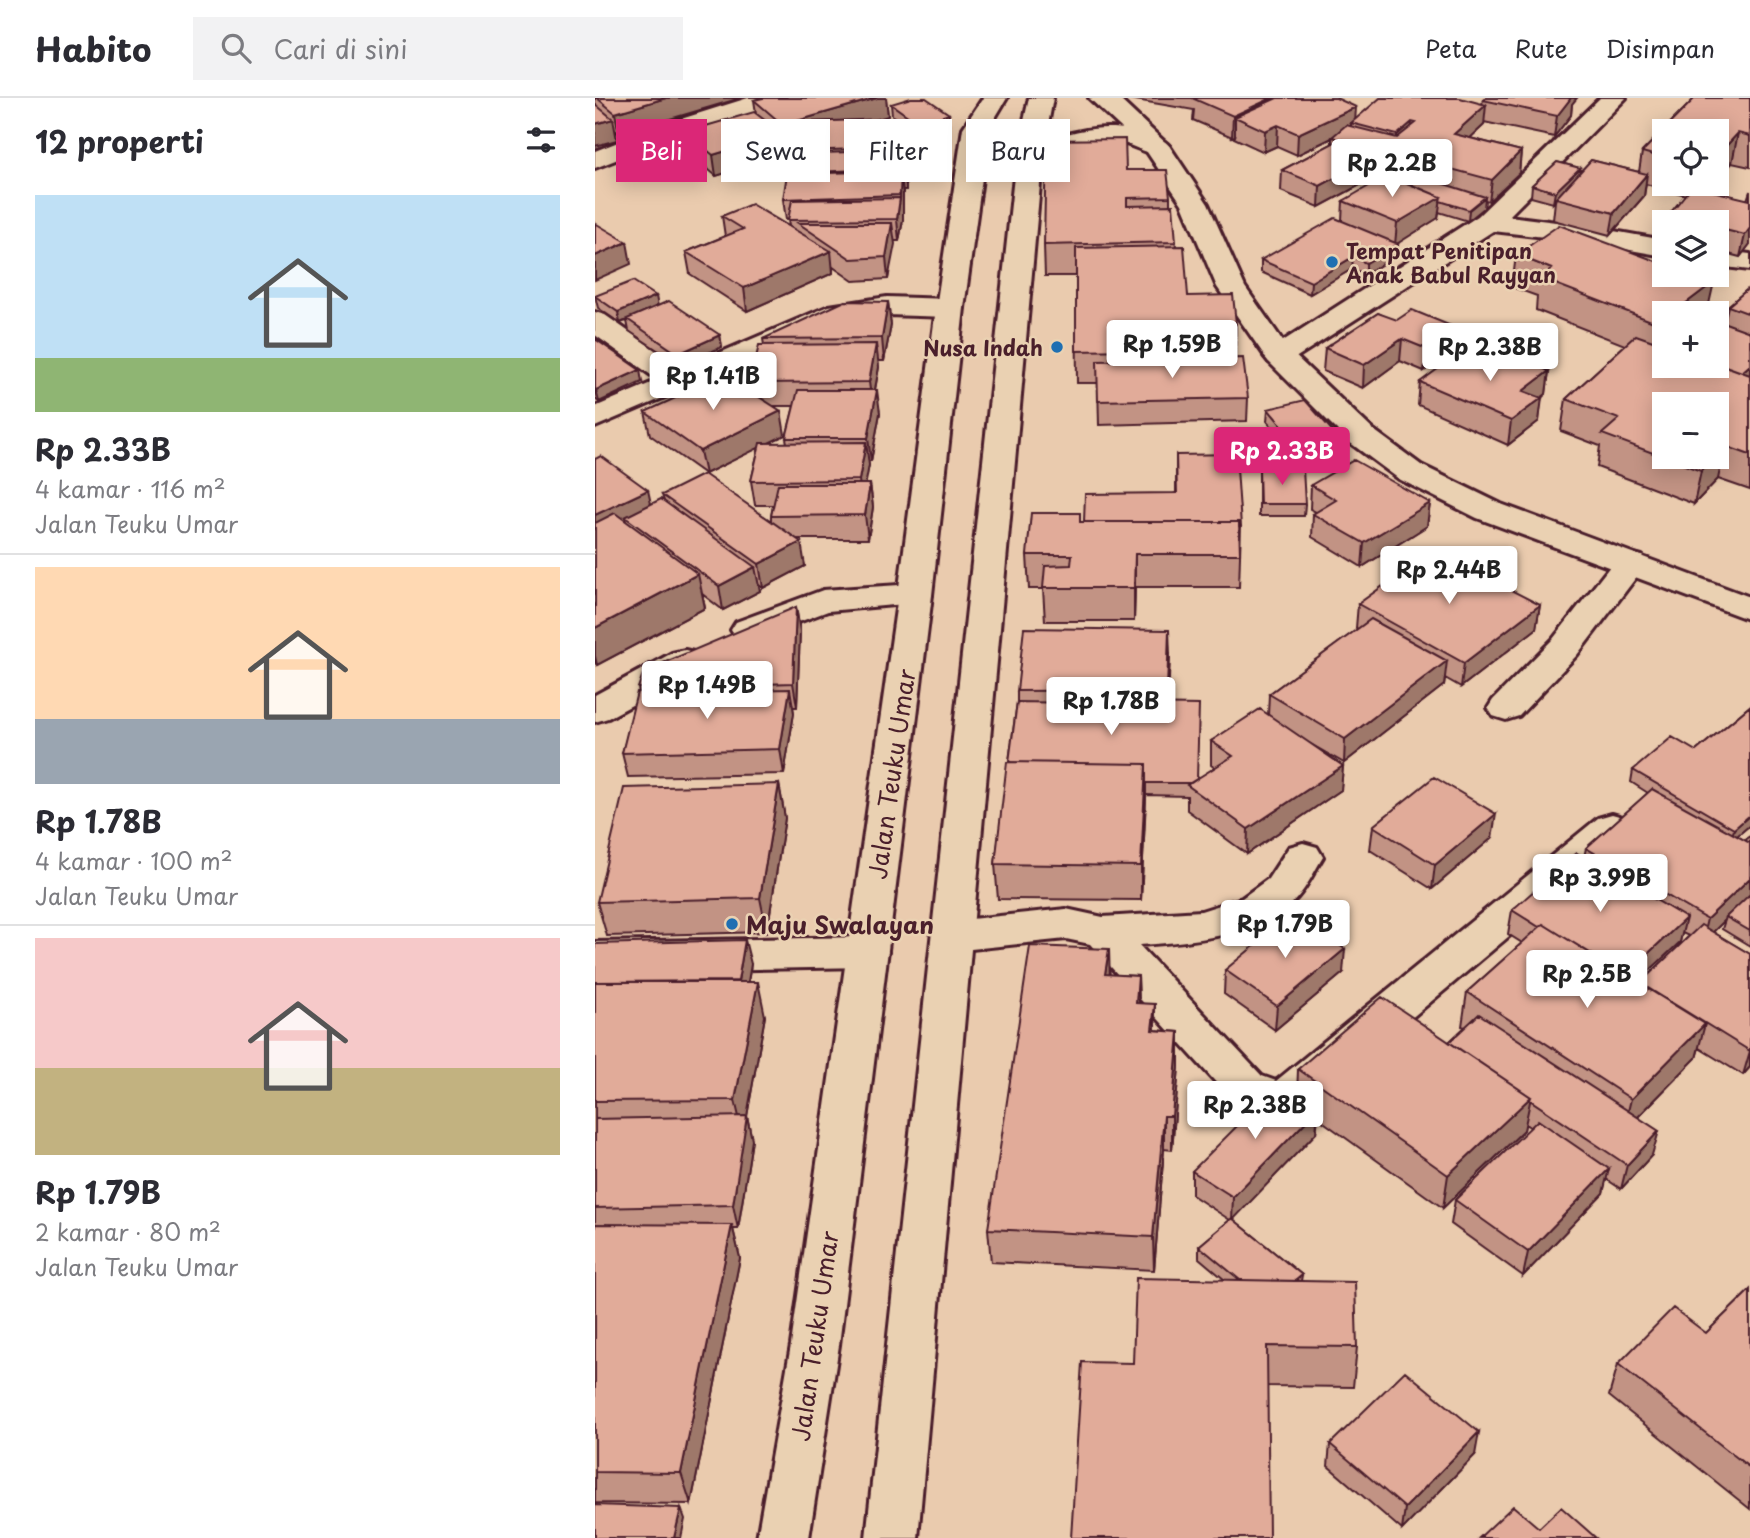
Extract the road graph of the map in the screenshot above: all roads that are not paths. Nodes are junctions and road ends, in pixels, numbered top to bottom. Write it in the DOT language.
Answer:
graph roads {
  1 [pos="773,98"];
  2 [pos="995,98"];
  3 [pos="1041,98"];
  4 [pos="1101,98"];
  5 [pos="1614,98"];
  6 [pos="1037,119"];
  7 [pos="1070,140"];
  8 [pos="1157,147"];
  9 [pos="595,160"];
  10 [pos="1027,182"];
  11 [pos="1488,222"];
  12 [pos="1652,245"];
  13 [pos="1729,259"];
  14 [pos="1750,262"];
  15 [pos="950,309"];
  16 [pos="595,321"];
  17 [pos="1279,356"];
  18 [pos="679,381"];
  19 [pos="595,418"];
  20 [pos="1630,563"];
  21 [pos="915,595"];
  22 [pos="1750,609"];
  23 [pos="1506,708"];
  24 [pos="595,710"];
  25 [pos="1612,828"];
  26 [pos="1303,857"];
  27 [pos="1103,932"];
  28 [pos="952,936"];
  29 [pos="867,951"];
  30 [pos="595,957"];
  31 [pos="783,1538"];
  32 [pos="892,1538"];
  1 -- 9 [label="main road"];
  2 -- 15 [label="main road, Jalan Teuku Umar"];
  3 -- 6 [label="main road"];
  4 -- 8 [label="main road"];
  5 -- 11 [label="main road"];
  7 -- 8 [label="main road"];
  8 -- 17 [label="main road"];
  10 -- 28 [label="main road"];
  11 -- 12 [label="main road"];
  11 -- 17 [label="main road"];
  13 -- 14 [label="main road"];
  15 -- 18 [label="main road"];
  15 -- 21 [label="main road, Jalan Teuku Umar"];
  16 -- 18 [label="main road"];
  17 -- 20 [label="main road"];
  18 -- 19 [label="main road"];
  20 -- 22 [label="main road"];
  20 -- 23 [label="main road"];
  21 -- 24 [label="main road"];
  21 -- 29 [label="main road, Jalan Teuku Umar"];
  25 -- 27 [label="main road"];
  26 -- 27 [label="main road"];
  27 -- 28 [label="main road"];
  28 -- 32 [label="main road"];
  29 -- 30 [label="main road"];
  29 -- 31 [label="main road, Jalan Teuku Umar"];
}
